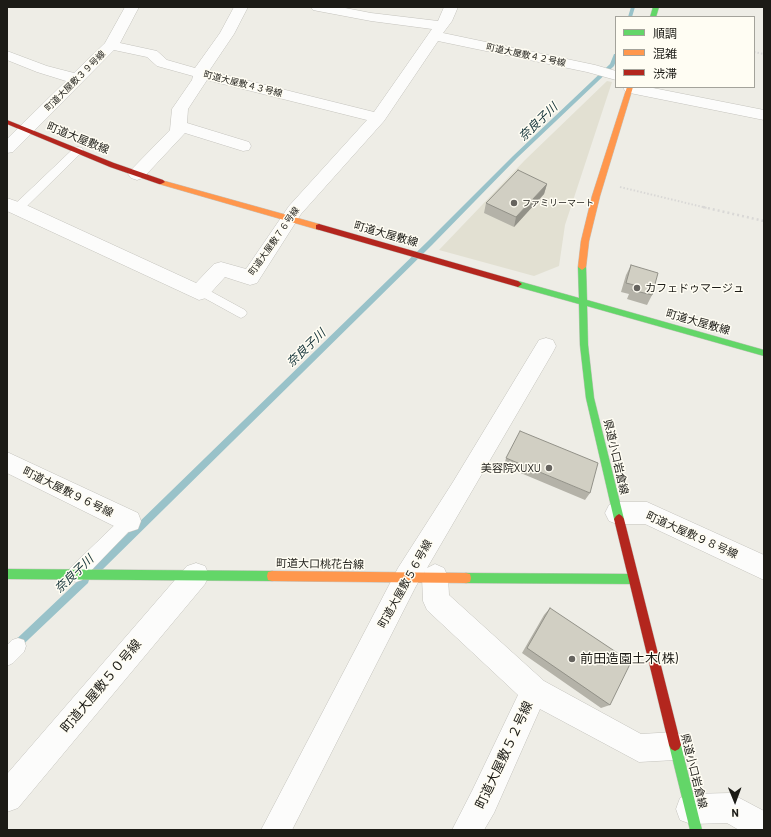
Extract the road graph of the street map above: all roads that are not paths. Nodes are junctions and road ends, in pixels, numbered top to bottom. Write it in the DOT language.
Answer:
graph roads {
  1 [pos="132,7"];
  2 [pos="241,7"];
  3 [pos="318,7"];
  4 [pos="451,7"];
  5 [pos="438,31"];
  6 [pos="111,45"];
  7 [pos="7,55"];
  8 [pos="201,74"];
  9 [pos="615,76"];
  10 [pos="77,79"];
  11 [pos="630,88"];
  12 [pos="764,116"];
  13 [pos="378,118"];
  14 [pos="7,122"];
  15 [pos="178,126"];
  16 [pos="26,129"];
  17 [pos="243,146"];
  18 [pos="7,148"];
  19 [pos="78,150"];
  20 [pos="137,174"];
  21 [pos="13,206"];
  22 [pos="289,219"];
  23 [pos="201,291"];
  24 [pos="582,301"];
  25 [pos="241,313"];
  26 [pos="546,346"];
  27 [pos="764,353"];
  28 [pos="7,462"];
  29 [pos="617,513"];
  30 [pos="129,521"];
  31 [pos="764,568"];
  32 [pos="7,574"];
  33 [pos="76,574"];
  34 [pos="196,575"];
  35 [pos="407,577"];
  36 [pos="435,577"];
  37 [pos="633,578"];
  38 [pos="534,691"];
  39 [pos="675,746"];
  40 [pos="7,797"];
  41 [pos="694,820"];
  42 [pos="764,828"];
  43 [pos="276,830"];
  44 [pos="467,830"];
  1 -- 6 [label="street, 町道大屋敷３９号線"];
  2 -- 8 [label="street"];
  3 -- 5 [label="street, 町道大屋敷４２号線"];
  4 -- 5 [label="street, 町道大屋敷７６号線"];
  5 -- 9 [label="street, 町道大屋敷４２号線"];
  5 -- 13 [label="street, 町道大屋敷７６号線"];
  6 -- 8 [label="street, 町道大屋敷４３号線"];
  6 -- 10 [label="street, 町道大屋敷３９号線"];
  7 -- 10 [label="street"];
  8 -- 13 [label="street, 町道大屋敷４３号線"];
  8 -- 15 [label="street"];
  10 -- 16 [label="street, 町道大屋敷３９号線"];
  11 -- 12 [label="street"];
  11 -- 24 [label="street, 県道小口岩倉線"];
  13 -- 22 [label="street, 町道大屋敷７６号線"];
  14 -- 16 [label="street, 町道大屋敷線"];
  15 -- 17 [label="street"];
  15 -- 20 [label="street"];
  16 -- 18 [label="street, 町道大屋敷３９号線"];
  16 -- 19 [label="street, 町道大屋敷線"];
  19 -- 20 [label="street, 町道大屋敷線"];
  19 -- 21 [label="lane"];
  20 -- 22 [label="street, 町道大屋敷線"];
  21 -- 23 [label="street"];
  22 -- 23 [label="street, 町道大屋敷７６号線"];
  22 -- 24 [label="street, 町道大屋敷線"];
  23 -- 25 [label="lane"];
  24 -- 27 [label="street, 町道大屋敷線"];
  24 -- 29 [label="street, 県道小口岩倉線"];
  26 -- 35 [label="street, 町道大屋敷５６号線"];
  28 -- 30 [label="street, 町道大屋敷９６号線"];
  29 -- 31 [label="street, 町道大屋敷９８号線"];
  29 -- 37 [label="street, 県道小口岩倉線"];
  30 -- 33 [label="lane"];
  32 -- 33 [label="street, 町道大口桃花台線"];
  33 -- 34 [label="street, 町道大口桃花台線"];
  34 -- 35 [label="street, 町道大口桃花台線"];
  34 -- 40 [label="street, 町道大屋敷５０号線"];
  35 -- 36 [label="street, 町道大口桃花台線"];
  35 -- 43 [label="street, 町道大屋敷５６号線"];
  36 -- 37 [label="street, 町道大口桃花台線"];
  36 -- 38 [label="street, 町道大屋敷５２号線"];
  37 -- 39 [label="street, 県道小口岩倉線"];
  38 -- 39 [label="street"];
  38 -- 44 [label="street, 町道大屋敷５２号線"];
  39 -- 41 [label="street, 県道小口岩倉線"];
  41 -- 42 [label="street"];
}
